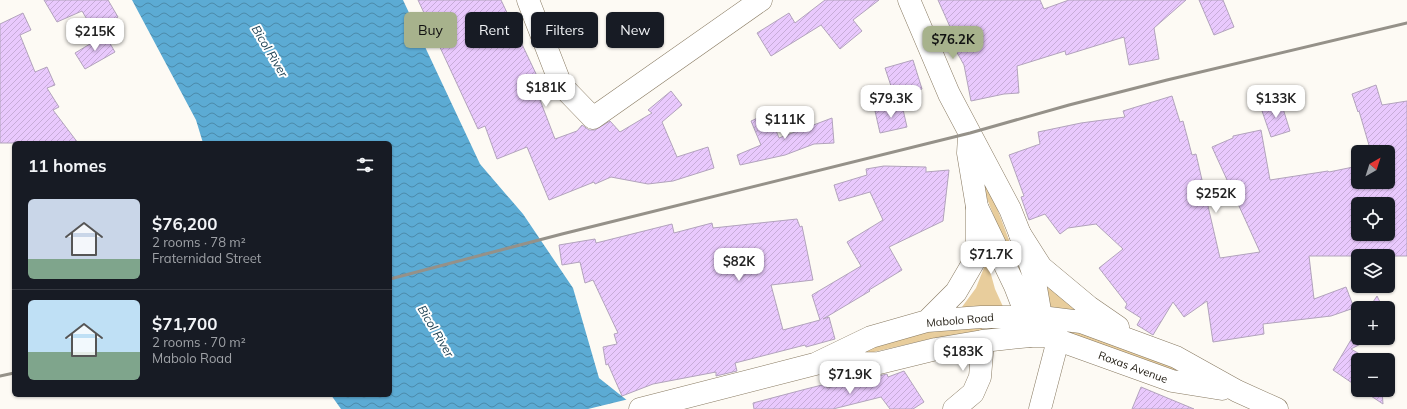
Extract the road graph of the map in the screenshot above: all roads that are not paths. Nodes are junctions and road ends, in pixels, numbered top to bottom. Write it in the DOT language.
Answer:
graph roads {
  1 [pos="528,0"];
  2 [pos="761,0"];
  3 [pos="909,0"];
  4 [pos="970,133"];
  5 [pos="977,207"];
  6 [pos="1020,234"];
  7 [pos="927,321"];
  8 [pos="1040,329"];
  9 [pos="983,341"];
  10 [pos="1147,347"];
  11 [pos="815,364"];
  12 [pos="1237,391"];
  13 [pos="640,409"];
  14 [pos="954,409"];
  15 [pos="1040,409"];
  16 [pos="1277,409"];
  1 -- 2 [label="main road"];
  3 -- 4 [label="main road"];
  4 -- 5 [label="main road"];
  4 -- 6 [label="main road"];
  5 -- 7 [label="main road"];
  5 -- 8 [label="main road"];
  6 -- 8 [label="main road"];
  6 -- 10 [label="main road"];
  7 -- 8 [label="main road, Mabolo Road"];
  7 -- 11 [label="main road, Mabolo Road"];
  8 -- 9 [label="main road, Mabolo Road"];
  8 -- 10 [label="main road, Roxas Avenue"];
  8 -- 12 [label="main road, Roxas Avenue"];
  8 -- 15 [label="main road"];
  9 -- 11 [label="main road, Mabolo Road"];
  9 -- 14 [label="main road"];
  10 -- 12 [label="main road, Roxas Avenue"];
  11 -- 13 [label="main road, Mabolo Road"];
  12 -- 16 [label="main road, Roxas Avenue"];
}
